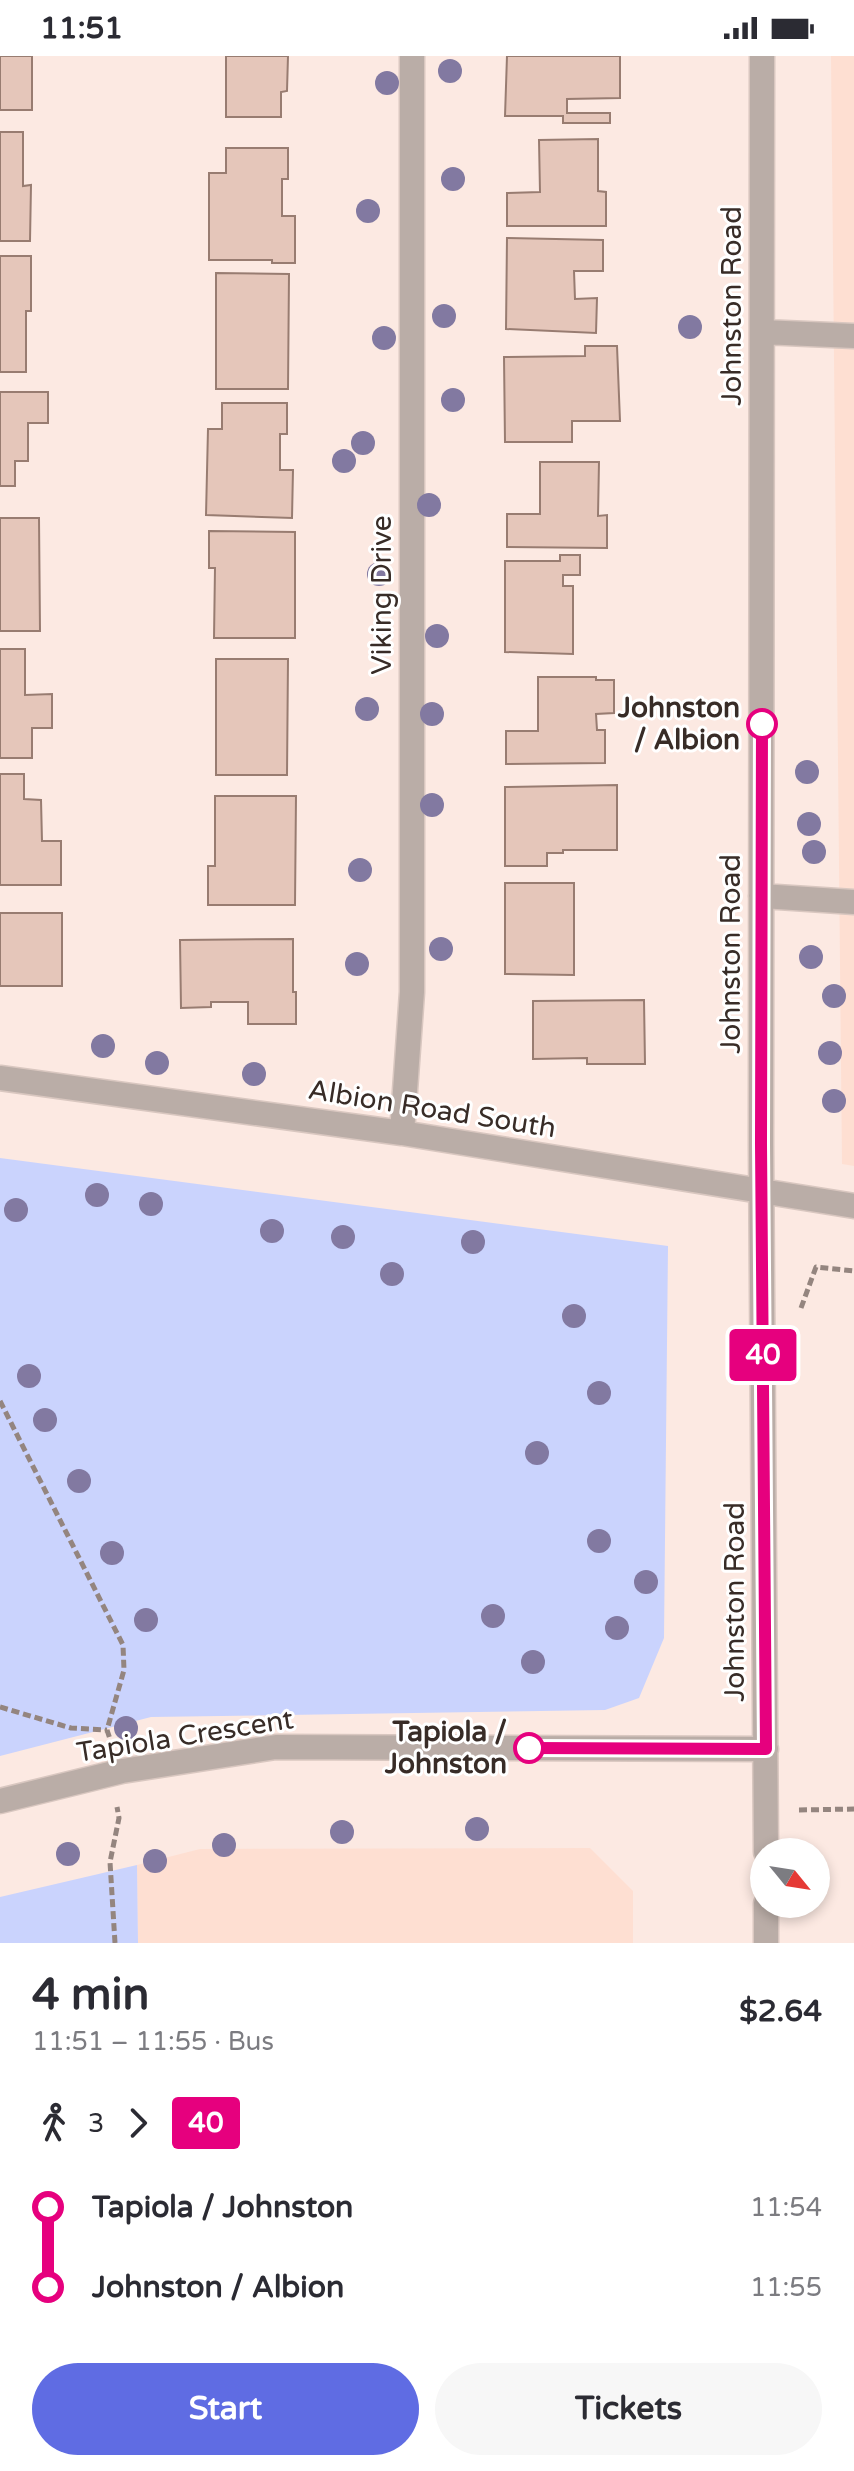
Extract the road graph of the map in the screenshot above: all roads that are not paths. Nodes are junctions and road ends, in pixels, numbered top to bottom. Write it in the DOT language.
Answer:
graph roads {
  1 [pos="412,56"];
  2 [pos="762,56"];
  3 [pos="762,332"];
  4 [pos="854,336"];
  5 [pos="761,896"];
  6 [pos="854,902"];
  7 [pos="0,1078"];
  8 [pos="402,1133"];
  9 [pos="761,1190"];
  10 [pos="854,1206"];
  11 [pos="766,1749"];
  12 [pos="0,1801"];
  13 [pos="766,1838"];
  14 [pos="766,1918"];
  15 [pos="766,1943"];
  1 -- 8 [label="street, Viking Drive"];
  2 -- 3 [label="street, Johnston Road"];
  3 -- 4 [label="street"];
  3 -- 5 [label="street, Johnston Road"];
  5 -- 6 [label="street"];
  5 -- 9 [label="street, Johnston Road"];
  7 -- 8 [label="street, Albion Road South"];
  8 -- 9 [label="street, Albion Road South"];
  9 -- 10 [label="street, Albion Road South"];
  9 -- 11 [label="street, Johnston Road"];
  11 -- 12 [label="street, Tapiola Crescent"];
  11 -- 13 [label="street, Johnston Road"];
  14 -- 15 [label="street"];
}
